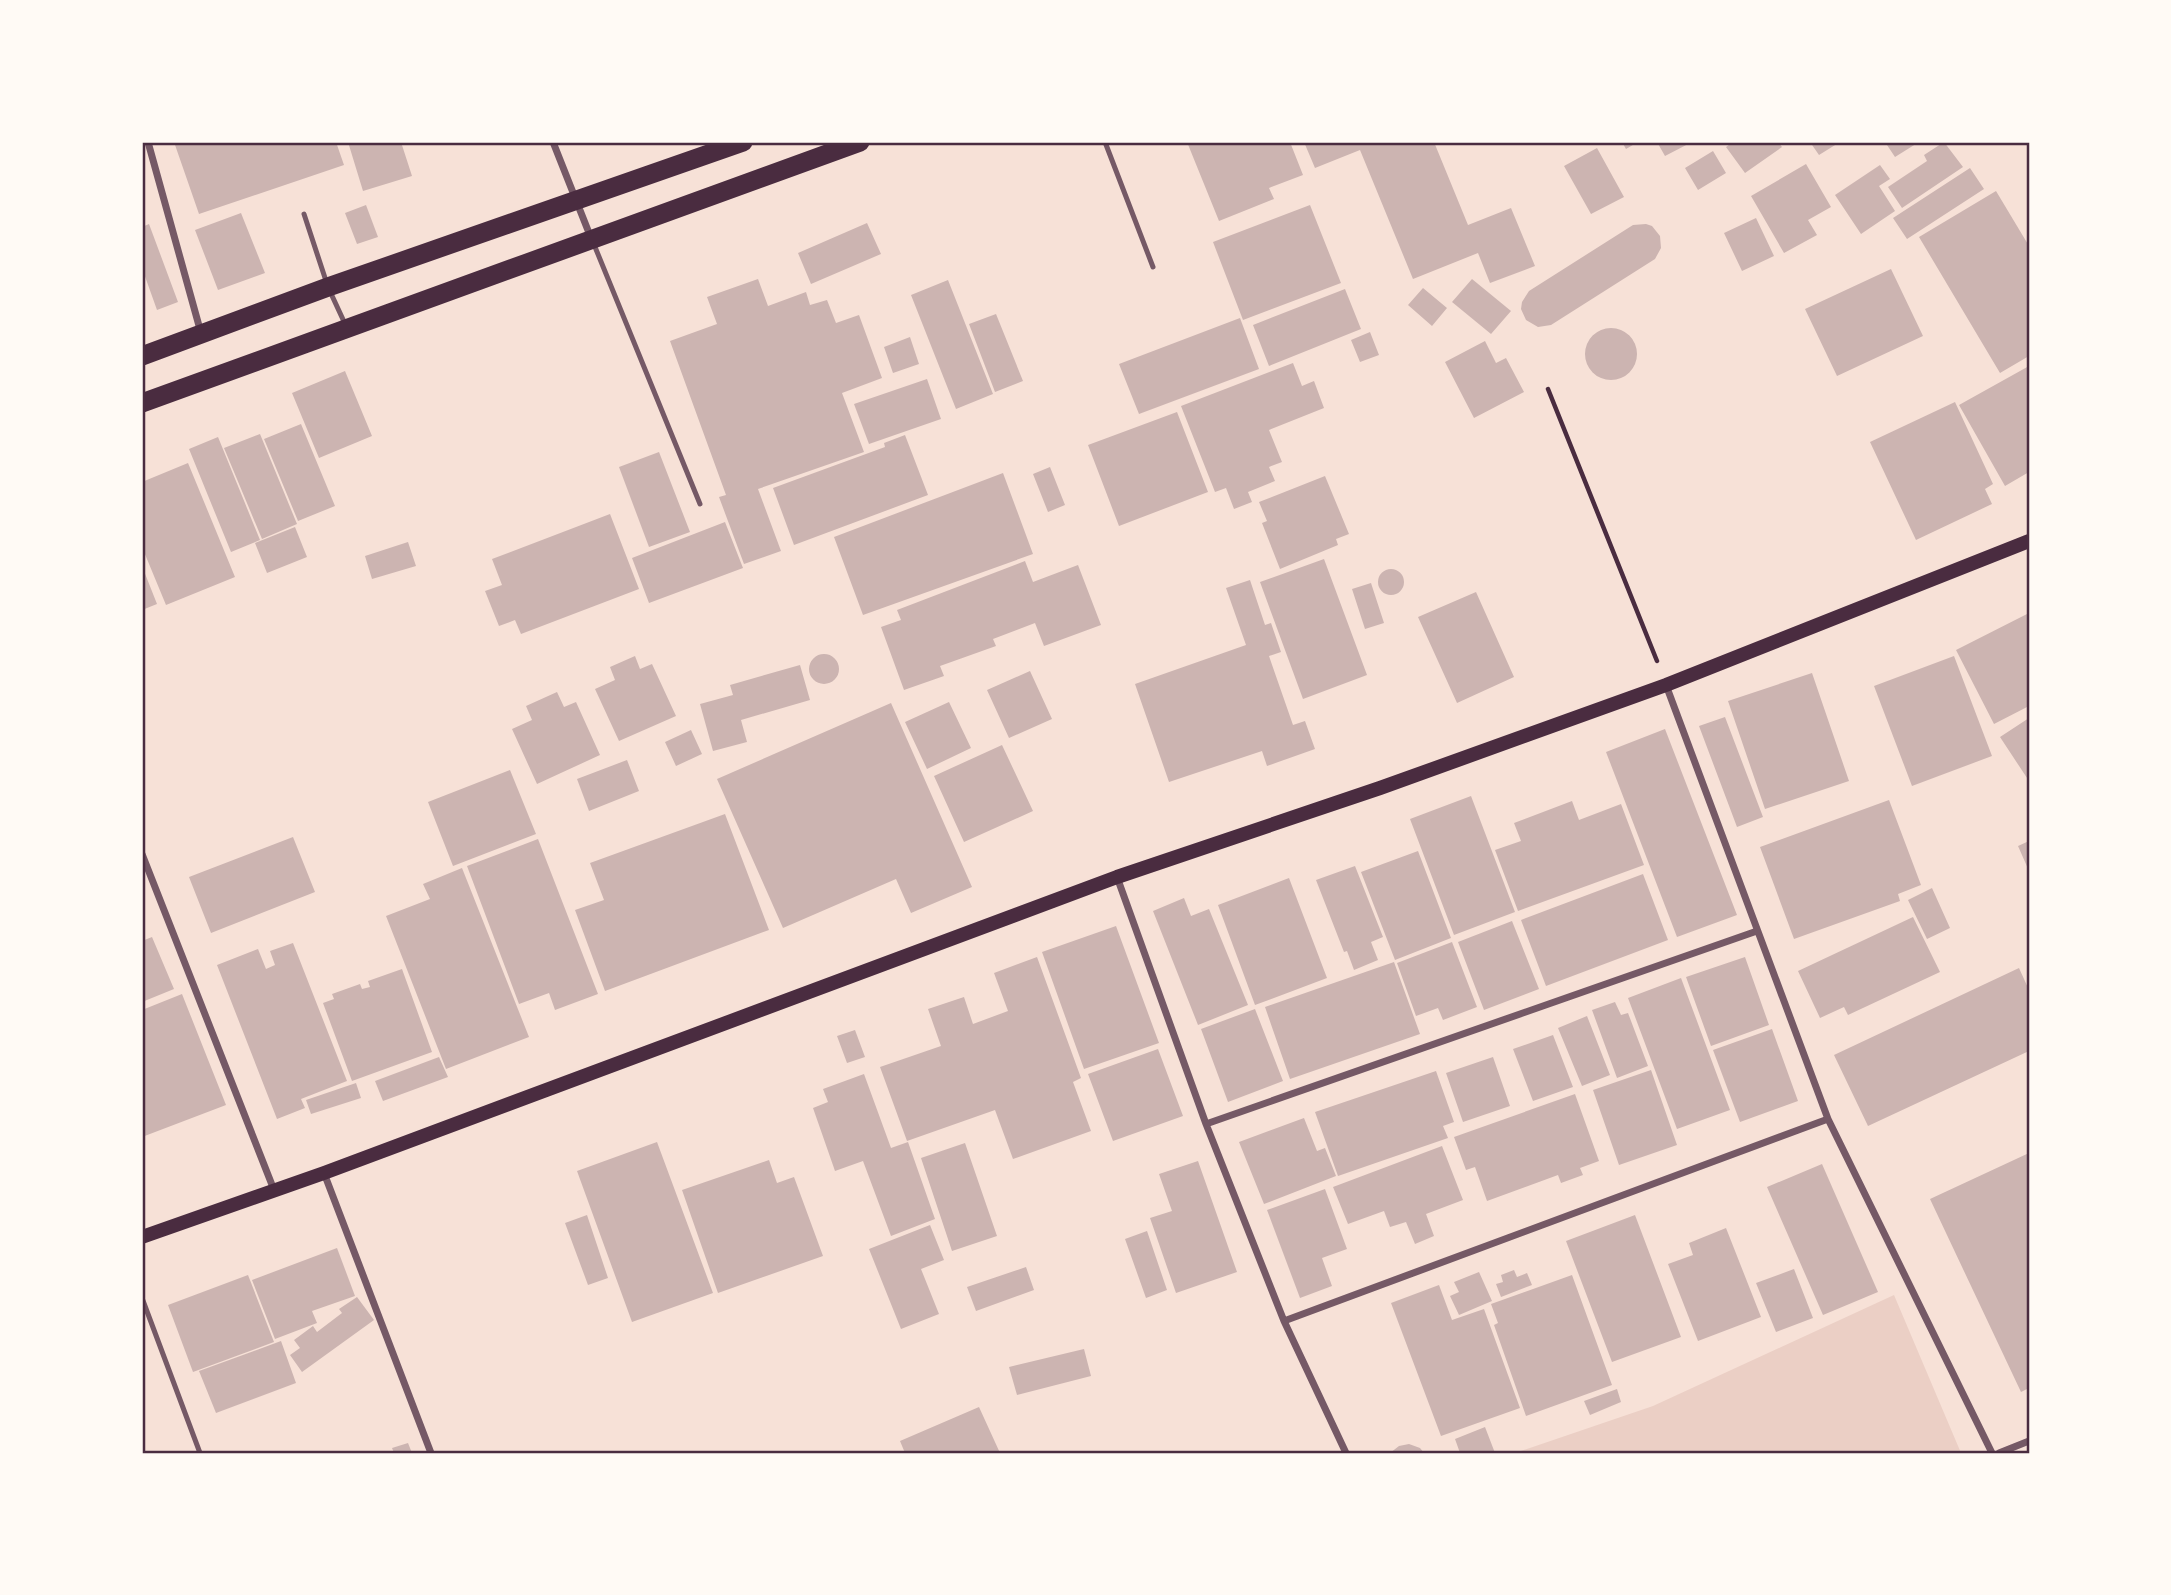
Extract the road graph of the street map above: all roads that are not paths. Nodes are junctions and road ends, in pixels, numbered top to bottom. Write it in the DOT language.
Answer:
graph roads {
  1 [pos="148,142"];
  2 [pos="553,142"];
  3 [pos="743,142"];
  4 [pos="860,142"];
  5 [pos="1105,142"];
  6 [pos="575,200"];
  7 [pos="304,214"];
  8 [pos="592,239"];
  9 [pos="1153,267"];
  10 [pos="328,287"];
  11 [pos="347,329"];
  12 [pos="201,334"];
  13 [pos="142,356"];
  14 [pos="142,403"];
  15 [pos="700,504"];
  16 [pos="2029,541"];
  17 [pos="1666,685"];
  18 [pos="142,854"];
  19 [pos="1117,877"];
  20 [pos="1757,932"];
  21 [pos="1828,1119"];
  22 [pos="1206,1124"];
  23 [pos="324,1173"];
  24 [pos="274,1190"];
  25 [pos="142,1237"];
  26 [pos="142,1298"];
  27 [pos="1284,1321"];
  28 [pos="2029,1441"];
  29 [pos="200,1453"];
  30 [pos="431,1453"];
  31 [pos="1346,1453"];
  32 [pos="1992,1453"];
  33 [pos="1999,1453"];
  1 -- 12 [label="street"];
  2 -- 6 [label="street"];
  3 -- 6 [label="highway"];
  4 -- 8 [label="highway"];
  5 -- 9 [label="lane"];
  6 -- 8 [label="street"];
  6 -- 10 [label="highway"];
  7 -- 10 [label="lane"];
  8 -- 11 [label="highway"];
  8 -- 15 [label="lane"];
  10 -- 11 [label="lane"];
  10 -- 12 [label="highway"];
  11 -- 14 [label="highway"];
  12 -- 13 [label="highway"];
  16 -- 17 [label="main road"];
  17 -- 19 [label="main road"];
  17 -- 20 [label="street"];
  18 -- 24 [label="street"];
  19 -- 22 [label="street"];
  19 -- 23 [label="main road"];
  20 -- 21 [label="street"];
  20 -- 22 [label="street"];
  21 -- 27 [label="street"];
  21 -- 32 [label="street"];
  22 -- 27 [label="street"];
  23 -- 24 [label="main road"];
  23 -- 30 [label="street"];
  24 -- 25 [label="main road"];
  26 -- 29 [label="lane"];
  27 -- 31 [label="street"];
  28 -- 33 [label="street"];
}
